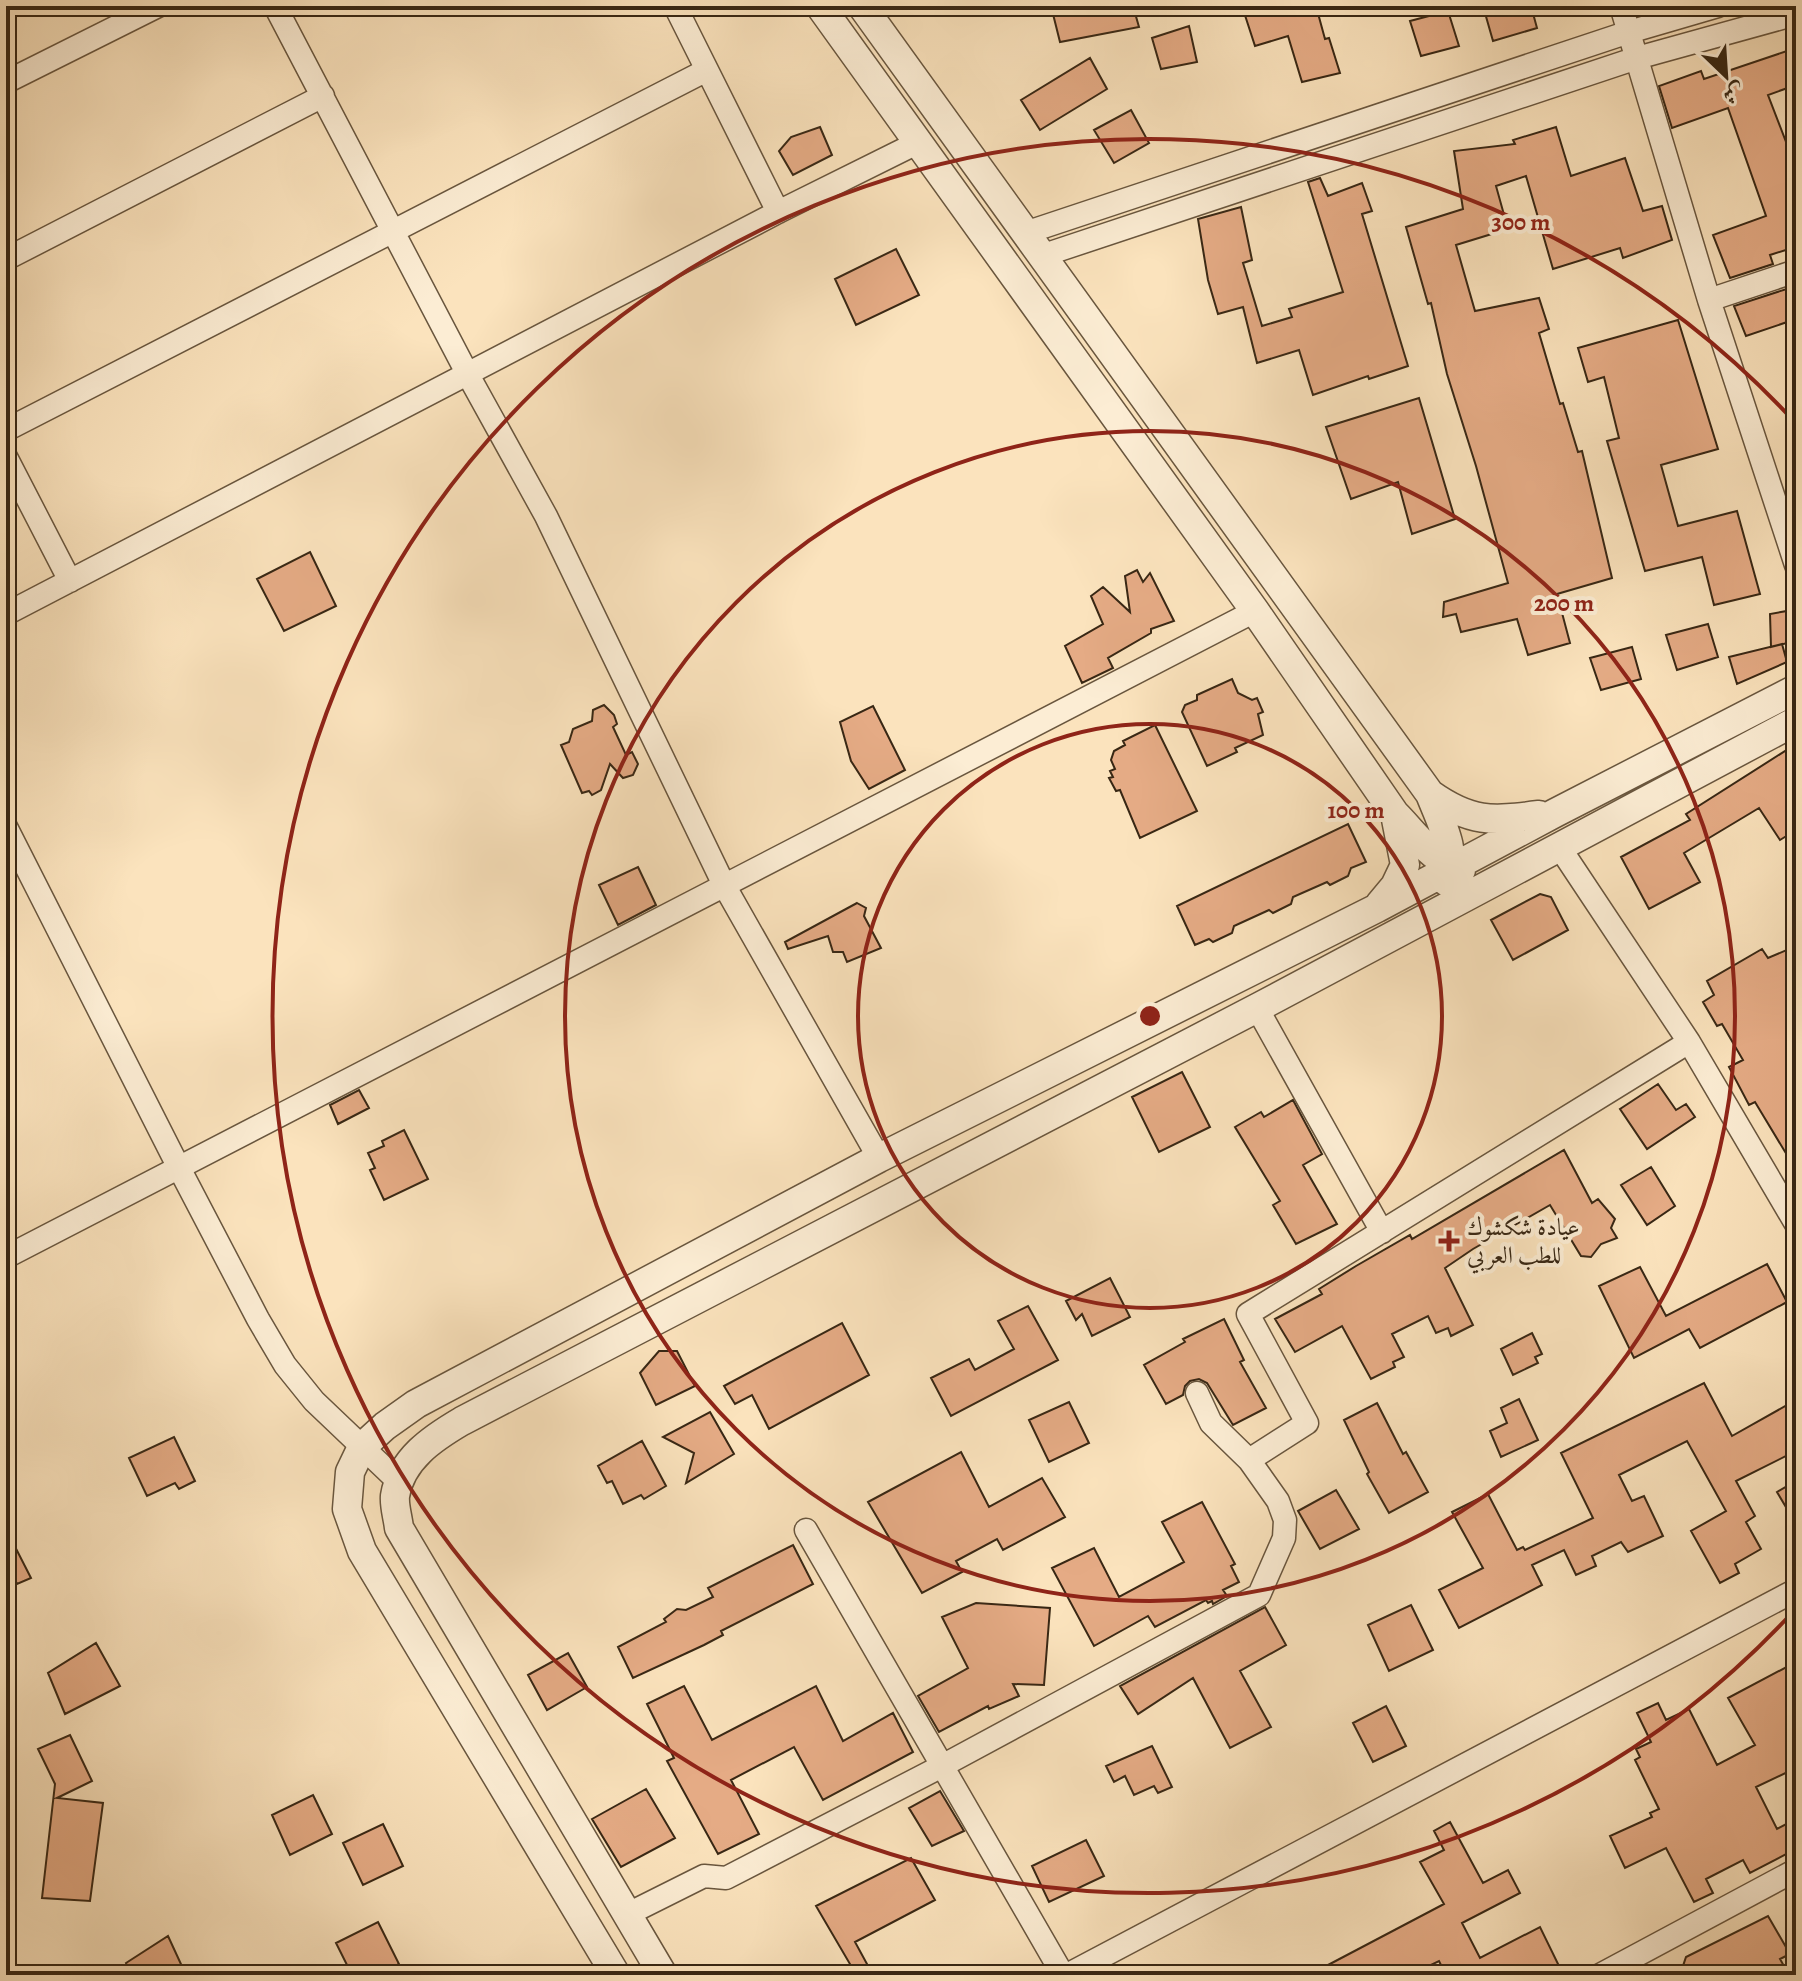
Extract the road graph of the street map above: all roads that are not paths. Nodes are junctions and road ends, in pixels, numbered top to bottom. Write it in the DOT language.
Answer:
graph roads {
  1 [pos="158,6"];
  2 [pos="275,6"];
  3 [pos="675,6"];
  4 [pos="820,6"];
  5 [pos="862,6"];
  6 [pos="1621,6"];
  7 [pos="1718,6"];
  8 [pos="1796,14"];
  9 [pos="1629,32"];
  10 [pos="1637,58"];
  11 [pos="707,70"];
  12 [pos="6,82"];
  13 [pos="323,96"];
  14 [pos="919,142"];
  15 [pos="778,212"];
  16 [pos="393,230"];
  17 [pos="1025,233"];
  18 [pos="1041,256"];
  19 [pos="6,259"];
  20 [pos="1796,271"];
  21 [pos="1709,300"];
  22 [pos="467,373"];
  23 [pos="6,430"];
  24 [pos="6,457"];
  25 [pos="1243,535"];
  26 [pos="1214,554"];
  27 [pos="1796,565"];
  28 [pos="70,581"];
  29 [pos="1255,611"];
  30 [pos="6,614"];
  31 [pos="1796,689"];
  32 [pos="1796,721"];
  33 [pos="1430,794"];
  34 [pos="1555,813"];
  35 [pos="1395,814"];
  36 [pos="6,827"];
  37 [pos="1560,848"];
  38 [pos="1452,868"];
  39 [pos="1496,881"];
  40 [pos="724,885"];
  41 [pos="1377,908"];
  42 [pos="1435,913"];
  43 [pos="1257,1008"];
  44 [pos="1689,1042"];
  45 [pos="1080,1057"];
  46 [pos="1098,1090"];
  47 [pos="879,1158"];
  48 [pos="178,1166"];
  49 [pos="1796,1224"];
  50 [pos="1382,1232"];
  51 [pos="6,1257"];
  52 [pos="1197,1393"];
  53 [pos="362,1447"];
  54 [pos="1249,1460"];
  55 [pos="399,1482"];
  56 [pos="806,1530"];
  57 [pos="1796,1590"];
  58 [pos="942,1766"];
  59 [pos="1796,1870"];
  60 [pos="626,1915"];
  61 [pos="616,1975"];
  62 [pos="663,1975"];
  63 [pos="1065,1975"];
  64 [pos="1600,1975"];
  1 -- 12 [label="street"];
  2 -- 13 [label="street"];
  3 -- 11 [label="street"];
  4 -- 14 [label="street"];
  5 -- 17 [label="street"];
  6 -- 9 [label="street"];
  7 -- 9 [label="street"];
  8 -- 10 [label="street"];
  9 -- 10 [label="street"];
  9 -- 17 [label="street"];
  10 -- 18 [label="street"];
  10 -- 21 [label="street"];
  11 -- 15 [label="street"];
  11 -- 16 [label="street"];
  13 -- 16 [label="street"];
  13 -- 19 [label="street"];
  14 -- 15 [label="street"];
  14 -- 26 [label="street"];
  15 -- 22 [label="street"];
  16 -- 22 [label="street"];
  16 -- 23 [label="street"];
  17 -- 18 [label="street"];
  18 -- 25 [label="street"];
  20 -- 21 [label="street"];
  21 -- 27 [label="street"];
  22 -- 28 [label="street"];
  22 -- 40 [label="street"];
  24 -- 28 [label="street"];
  25 -- 26 [label="street"];
  25 -- 33 [label="street"];
  26 -- 29 [label="street"];
  28 -- 30 [label="street"];
  29 -- 35 [label="street"];
  29 -- 40 [label="street"];
  31 -- 34 [label="street"];
  32 -- 37 [label="street"];
  33 -- 34 [label="street"];
  33 -- 38 [label="street"];
  34 -- 38 [label="street"];
  35 -- 38 [label="street"];
  35 -- 41 [label="street"];
  36 -- 48 [label="street"];
  37 -- 39 [label="street"];
  37 -- 44 [label="street"];
  38 -- 39 [label="street"];
  38 -- 41 [label="street"];
  38 -- 42 [label="street"];
  39 -- 42 [label="street"];
  40 -- 47 [label="street"];
  40 -- 48 [label="street"];
  41 -- 45 [label="street"];
  42 -- 43 [label="street"];
  43 -- 46 [label="street"];
  43 -- 50 [label="street"];
  44 -- 49 [label="street"];
  44 -- 50 [label="street"];
  45 -- 46 [label="street"];
  45 -- 47 [label="street"];
  46 -- 55 [label="street"];
  47 -- 53 [label="street"];
  48 -- 51 [label="street"];
  48 -- 53 [label="street"];
  50 -- 54 [label="street"];
  52 -- 54 [label="street"];
  53 -- 55 [label="street"];
  53 -- 61 [label="street"];
  54 -- 58 [label="street"];
  55 -- 60 [label="street"];
  56 -- 58 [label="street"];
  57 -- 63 [label="street"];
  58 -- 60 [label="street"];
  58 -- 63 [label="street"];
  59 -- 64 [label="street"];
  60 -- 62 [label="street"];
}
